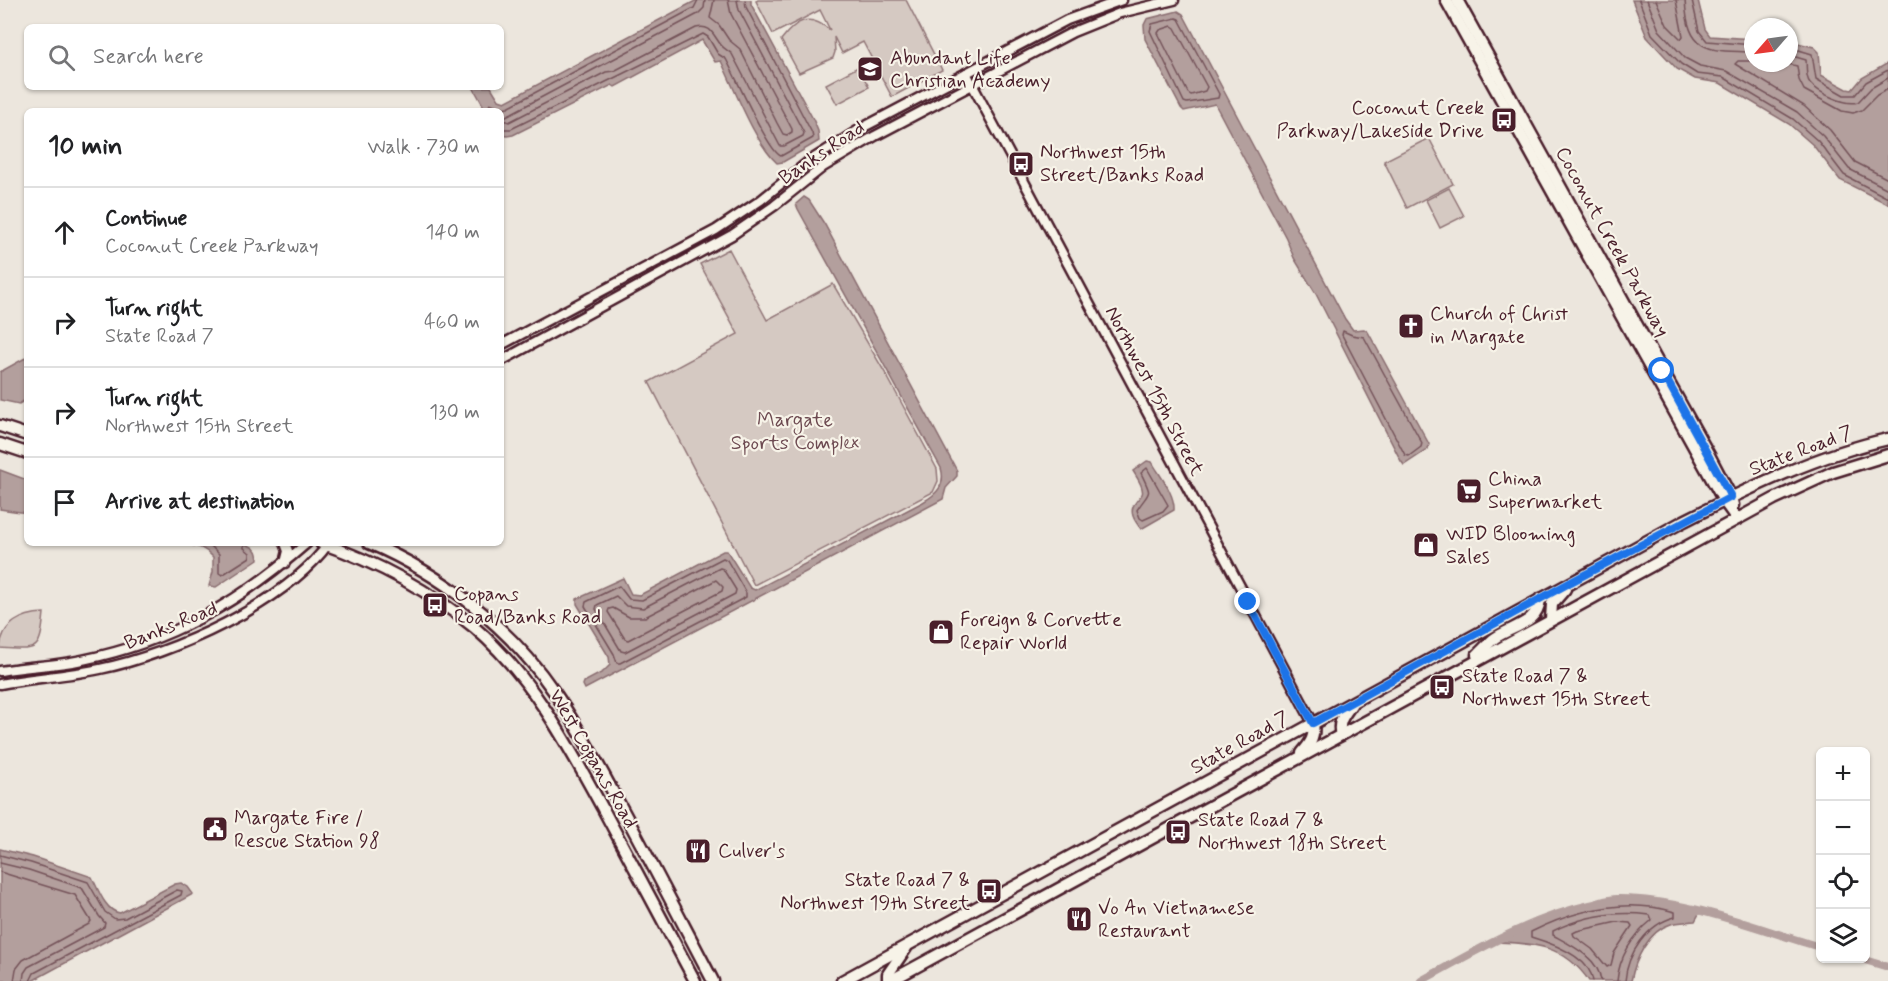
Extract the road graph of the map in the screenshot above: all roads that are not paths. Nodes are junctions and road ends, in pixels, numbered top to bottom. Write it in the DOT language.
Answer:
graph roads {
  1 [pos="1122,0"];
  2 [pos="1174,0"];
  3 [pos="1446,0"];
  4 [pos="1457,0"];
  5 [pos="966,73"];
  6 [pos="972,84"];
  7 [pos="1616,309"];
  8 [pos="1630,313"];
  9 [pos="504,343"];
  10 [pos="504,359"];
  11 [pos="0,426"];
  12 [pos="24,434"];
  13 [pos="1888,439"];
  14 [pos="0,444"];
  15 [pos="24,452"];
  16 [pos="1888,455"];
  17 [pos="1728,499"];
  18 [pos="1737,519"];
  19 [pos="286,546"];
  20 [pos="305,546"];
  21 [pos="324,546"];
  22 [pos="331,546"];
  23 [pos="375,546"];
  24 [pos="285,563"];
  25 [pos="1571,582"];
  26 [pos="1540,599"];
  27 [pos="1551,619"];
  28 [pos="1466,666"];
  29 [pos="0,671"];
  30 [pos="0,684"];
  31 [pos="1352,702"];
  32 [pos="1313,723"];
  33 [pos="1341,735"];
  34 [pos="1298,758"];
  35 [pos="908,945"];
  36 [pos="694,981"];
  37 [pos="713,981"];
  38 [pos="842,981"];
  39 [pos="889,981"];
  1 -- 5 [label="street, Banks Road"];
  2 -- 6 [label="street, Banks Road"];
  3 -- 7 [label="main road, Coconut Creek Parkway"];
  4 -- 8 [label="main road, Coconut Creek Parkway"];
  5 -- 6 [label="street, Northwest 15th Street"];
  5 -- 9 [label="street, Banks Road"];
  6 -- 10 [label="street, Banks Road"];
  6 -- 32 [label="street, Northwest 15th Street"];
  7 -- 8 [label="main road"];
  7 -- 17 [label="main road, Coconut Creek Parkway"];
  8 -- 17 [label="main road, Coconut Creek Parkway"];
  11 -- 12 [label="main road"];
  13 -- 17 [label="main road, State Road 7"];
  14 -- 15 [label="main road"];
  16 -- 18 [label="main road, State Road 7"];
  17 -- 18 [label="main road, Coconut Creek Parkway"];
  17 -- 25 [label="main road, State Road 7"];
  18 -- 27 [label="main road, State Road 7"];
  19 -- 24 [label="street"];
  20 -- 24 [label="street, Banks Road"];
  21 -- 30 [label="street, Banks Road"];
  22 -- 36 [label="main road, West Copans Road"];
  23 -- 37 [label="main road, West Copans Road"];
  24 -- 29 [label="street, Banks Road"];
  25 -- 26 [label="main road, State Road 7"];
  25 -- 27 [label="main road"];
  26 -- 28 [label="main road"];
  26 -- 31 [label="main road, State Road 7"];
  27 -- 28 [label="main road, State Road 7"];
  28 -- 33 [label="main road, State Road 7"];
  31 -- 32 [label="main road, State Road 7"];
  31 -- 33 [label="main road"];
  32 -- 34 [label="main road"];
  32 -- 35 [label="main road, State Road 7"];
  33 -- 34 [label="main road, State Road 7"];
  34 -- 39 [label="main road, State Road 7"];
  35 -- 38 [label="main road, State Road 7"];
  35 -- 39 [label="main road"];
}
